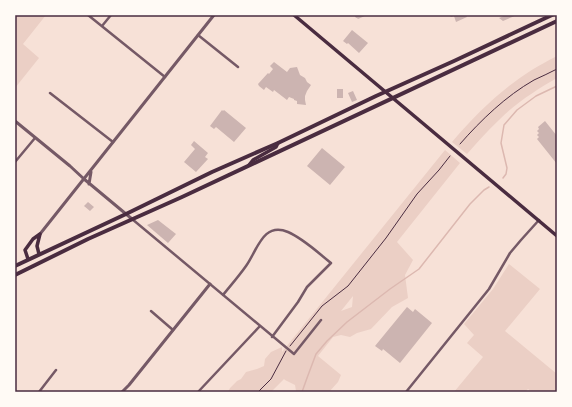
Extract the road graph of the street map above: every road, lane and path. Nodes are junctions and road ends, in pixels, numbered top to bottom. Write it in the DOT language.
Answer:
graph roads {
  1 [pos="88,15"];
  2 [pos="111,15"];
  3 [pos="214,15"];
  4 [pos="294,15"];
  5 [pos="552,15"];
  6 [pos="557,21"];
  7 [pos="102,26"];
  8 [pos="198,35"];
  9 [pos="238,67"];
  10 [pos="557,70"];
  11 [pos="165,77"];
  12 [pos="386,92"];
  13 [pos="50,93"];
  14 [pos="393,98"];
  15 [pos="15,121"];
  16 [pos="35,138"];
  17 [pos="113,142"];
  18 [pos="278,143"];
  19 [pos="460,144"];
  20 [pos="450,156"];
  21 [pos="15,162"];
  22 [pos="248,166"];
  23 [pos="92,170"];
  24 [pos="84,180"];
  25 [pos="89,184"];
  26 [pos="126,214"];
  27 [pos="132,219"];
  28 [pos="539,220"];
  29 [pos="40,234"];
  30 [pos="557,236"];
  31 [pos="39,254"];
  32 [pos="28,260"];
  33 [pos="15,266"];
  34 [pos="15,275"];
  35 [pos="210,284"];
  36 [pos="223,295"];
  37 [pos="151,311"];
  38 [pos="320,320"];
  39 [pos="260,326"];
  40 [pos="173,330"];
  41 [pos="272,336"];
  42 [pos="290,346"];
  43 [pos="286,351"];
  44 [pos="56,370"];
  45 [pos="39,392"];
  46 [pos="122,392"];
  47 [pos="198,392"];
  48 [pos="258,392"];
  49 [pos="406,392"];
  1 -- 7 [label="street"];
  2 -- 7 [label="street"];
  3 -- 8 [label="street"];
  4 -- 12 [label="main road"];
  5 -- 12 [label="highway"];
  6 -- 14 [label="highway"];
  7 -- 11 [label="street"];
  8 -- 9 [label="street"];
  8 -- 11 [label="street"];
  10 -- 19 [label="path"];
  11 -- 17 [label="street"];
  12 -- 14 [label="main road"];
  12 -- 18 [label="highway"];
  13 -- 17 [label="street"];
  14 -- 22 [label="highway"];
  14 -- 28 [label="main road"];
  15 -- 16 [label="street"];
  16 -- 21 [label="street"];
  16 -- 24 [label="street"];
  17 -- 23 [label="street"];
  18 -- 22 [label="main road"];
  18 -- 26 [label="highway"];
  20 -- 42 [label="path"];
  22 -- 27 [label="highway"];
  23 -- 24 [label="street"];
  23 -- 25 [label="street"];
  24 -- 25 [label="street"];
  24 -- 29 [label="street"];
  25 -- 26 [label="street"];
  26 -- 27 [label="street"];
  26 -- 31 [label="highway"];
  27 -- 34 [label="highway"];
  27 -- 35 [label="street"];
  28 -- 30 [label="main road"];
  28 -- 49 [label="street"];
  29 -- 31 [label="main road"];
  29 -- 32 [label="main road"];
  31 -- 32 [label="highway"];
  32 -- 33 [label="highway"];
  35 -- 36 [label="street"];
  35 -- 40 [label="street"];
  36 -- 39 [label="street"];
  36 -- 41 [label="street"];
  37 -- 40 [label="street"];
  38 -- 41 [label="street"];
  39 -- 41 [label="street"];
  39 -- 47 [label="street"];
  40 -- 46 [label="street"];
  43 -- 48 [label="path"];
  44 -- 45 [label="street"];
}
